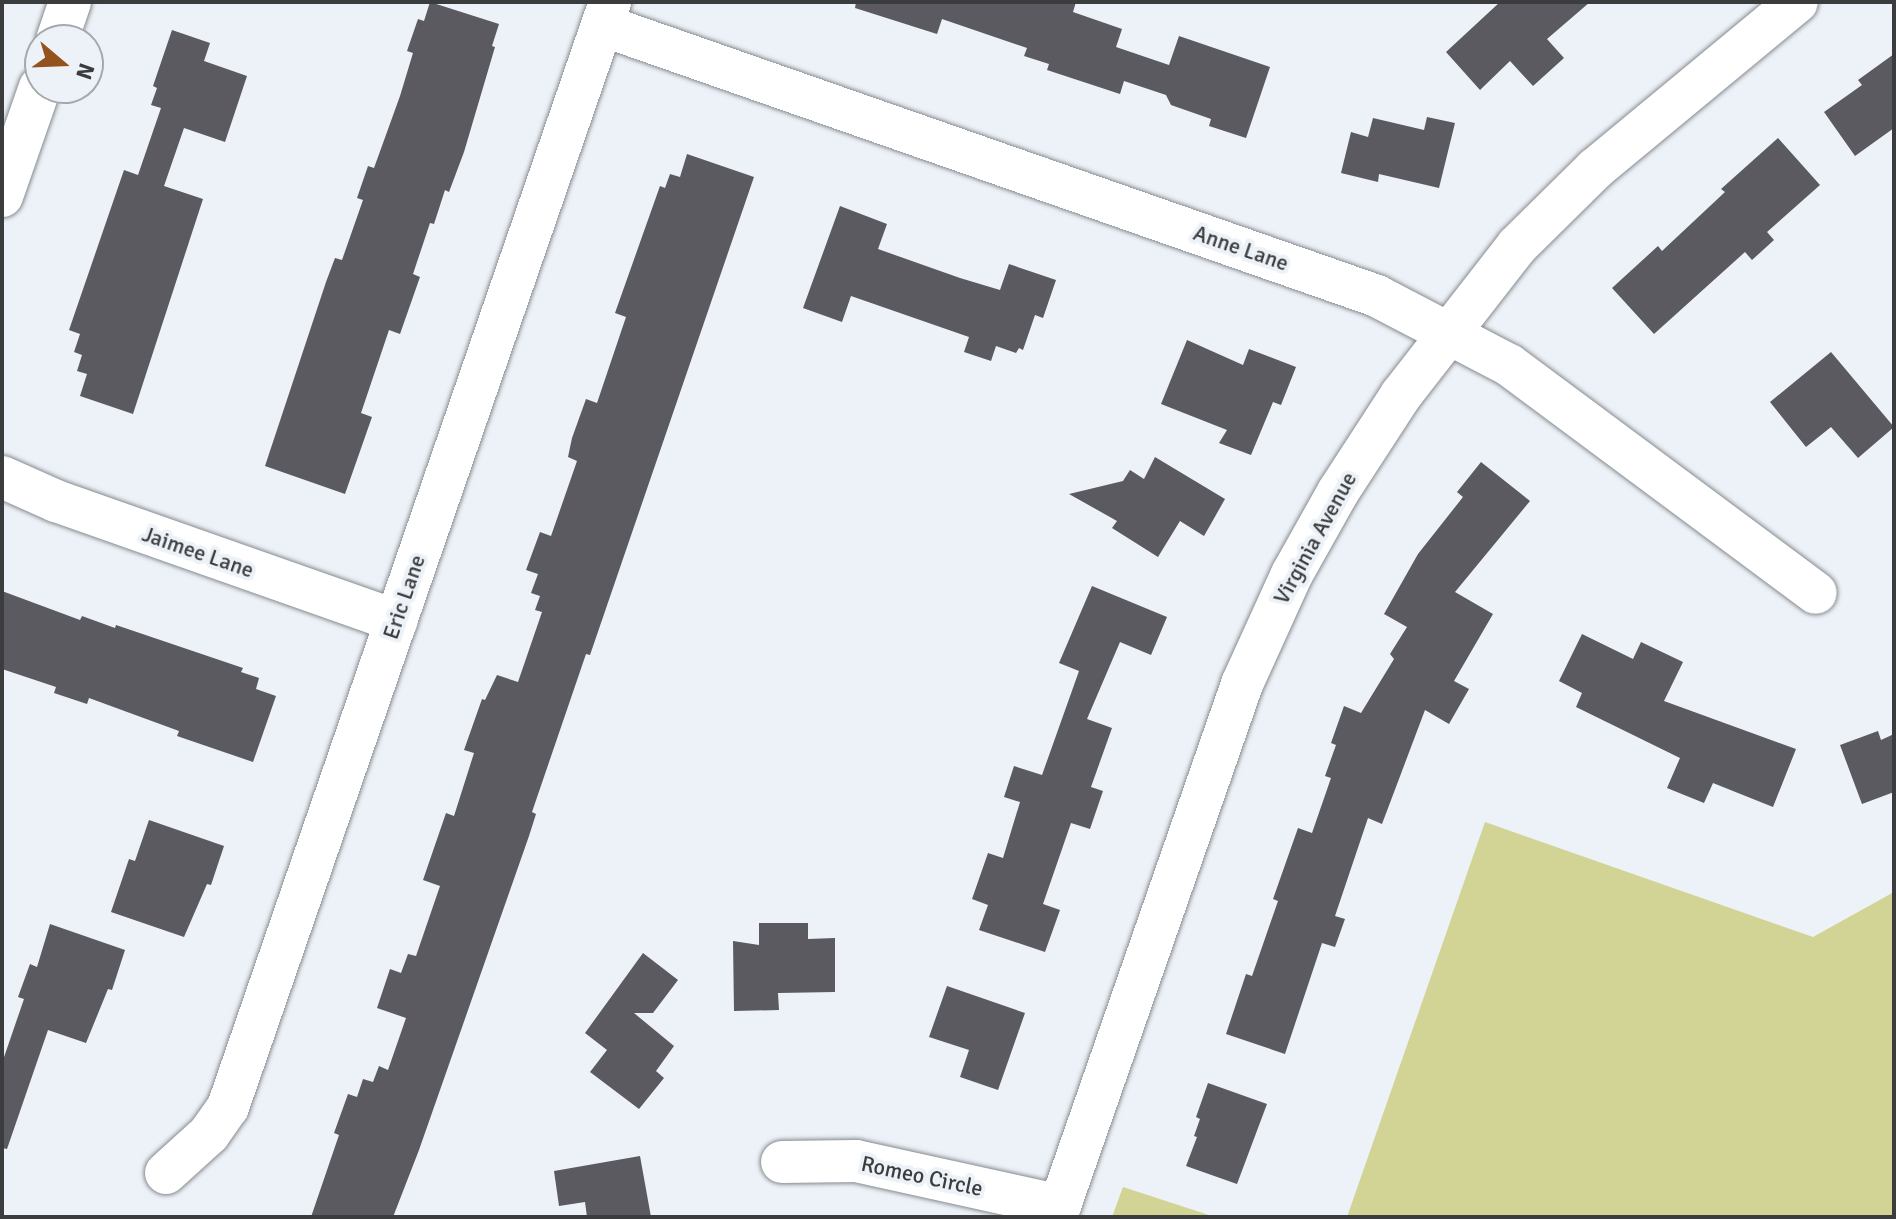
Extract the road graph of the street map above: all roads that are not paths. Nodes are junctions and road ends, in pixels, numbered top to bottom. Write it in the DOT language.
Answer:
graph roads {
  1 [pos="70,2"];
  2 [pos="1797,2"];
  3 [pos="606,14"];
  4 [pos="62,24"];
  5 [pos="34,104"];
  6 [pos="2,196"];
  7 [pos="1450,331"];
  8 [pos="2,477"];
  9 [pos="1816,593"];
  10 [pos="396,621"];
  11 [pos="782,1162"];
  12 [pos="166,1173"];
  13 [pos="1058,1211"];
  1 -- 4 [label="street"];
  2 -- 7 [label="street, Virginia Avenue"];
  3 -- 7 [label="street, Anne Lane"];
  3 -- 10 [label="street, Eric Lane"];
  5 -- 6 [label="street"];
  7 -- 9 [label="street, Anne Lane"];
  7 -- 13 [label="street, Virginia Avenue"];
  8 -- 10 [label="street, Jaimee Lane"];
  10 -- 12 [label="street, Eric Lane"];
  11 -- 13 [label="street, Romeo Circle"];
}
